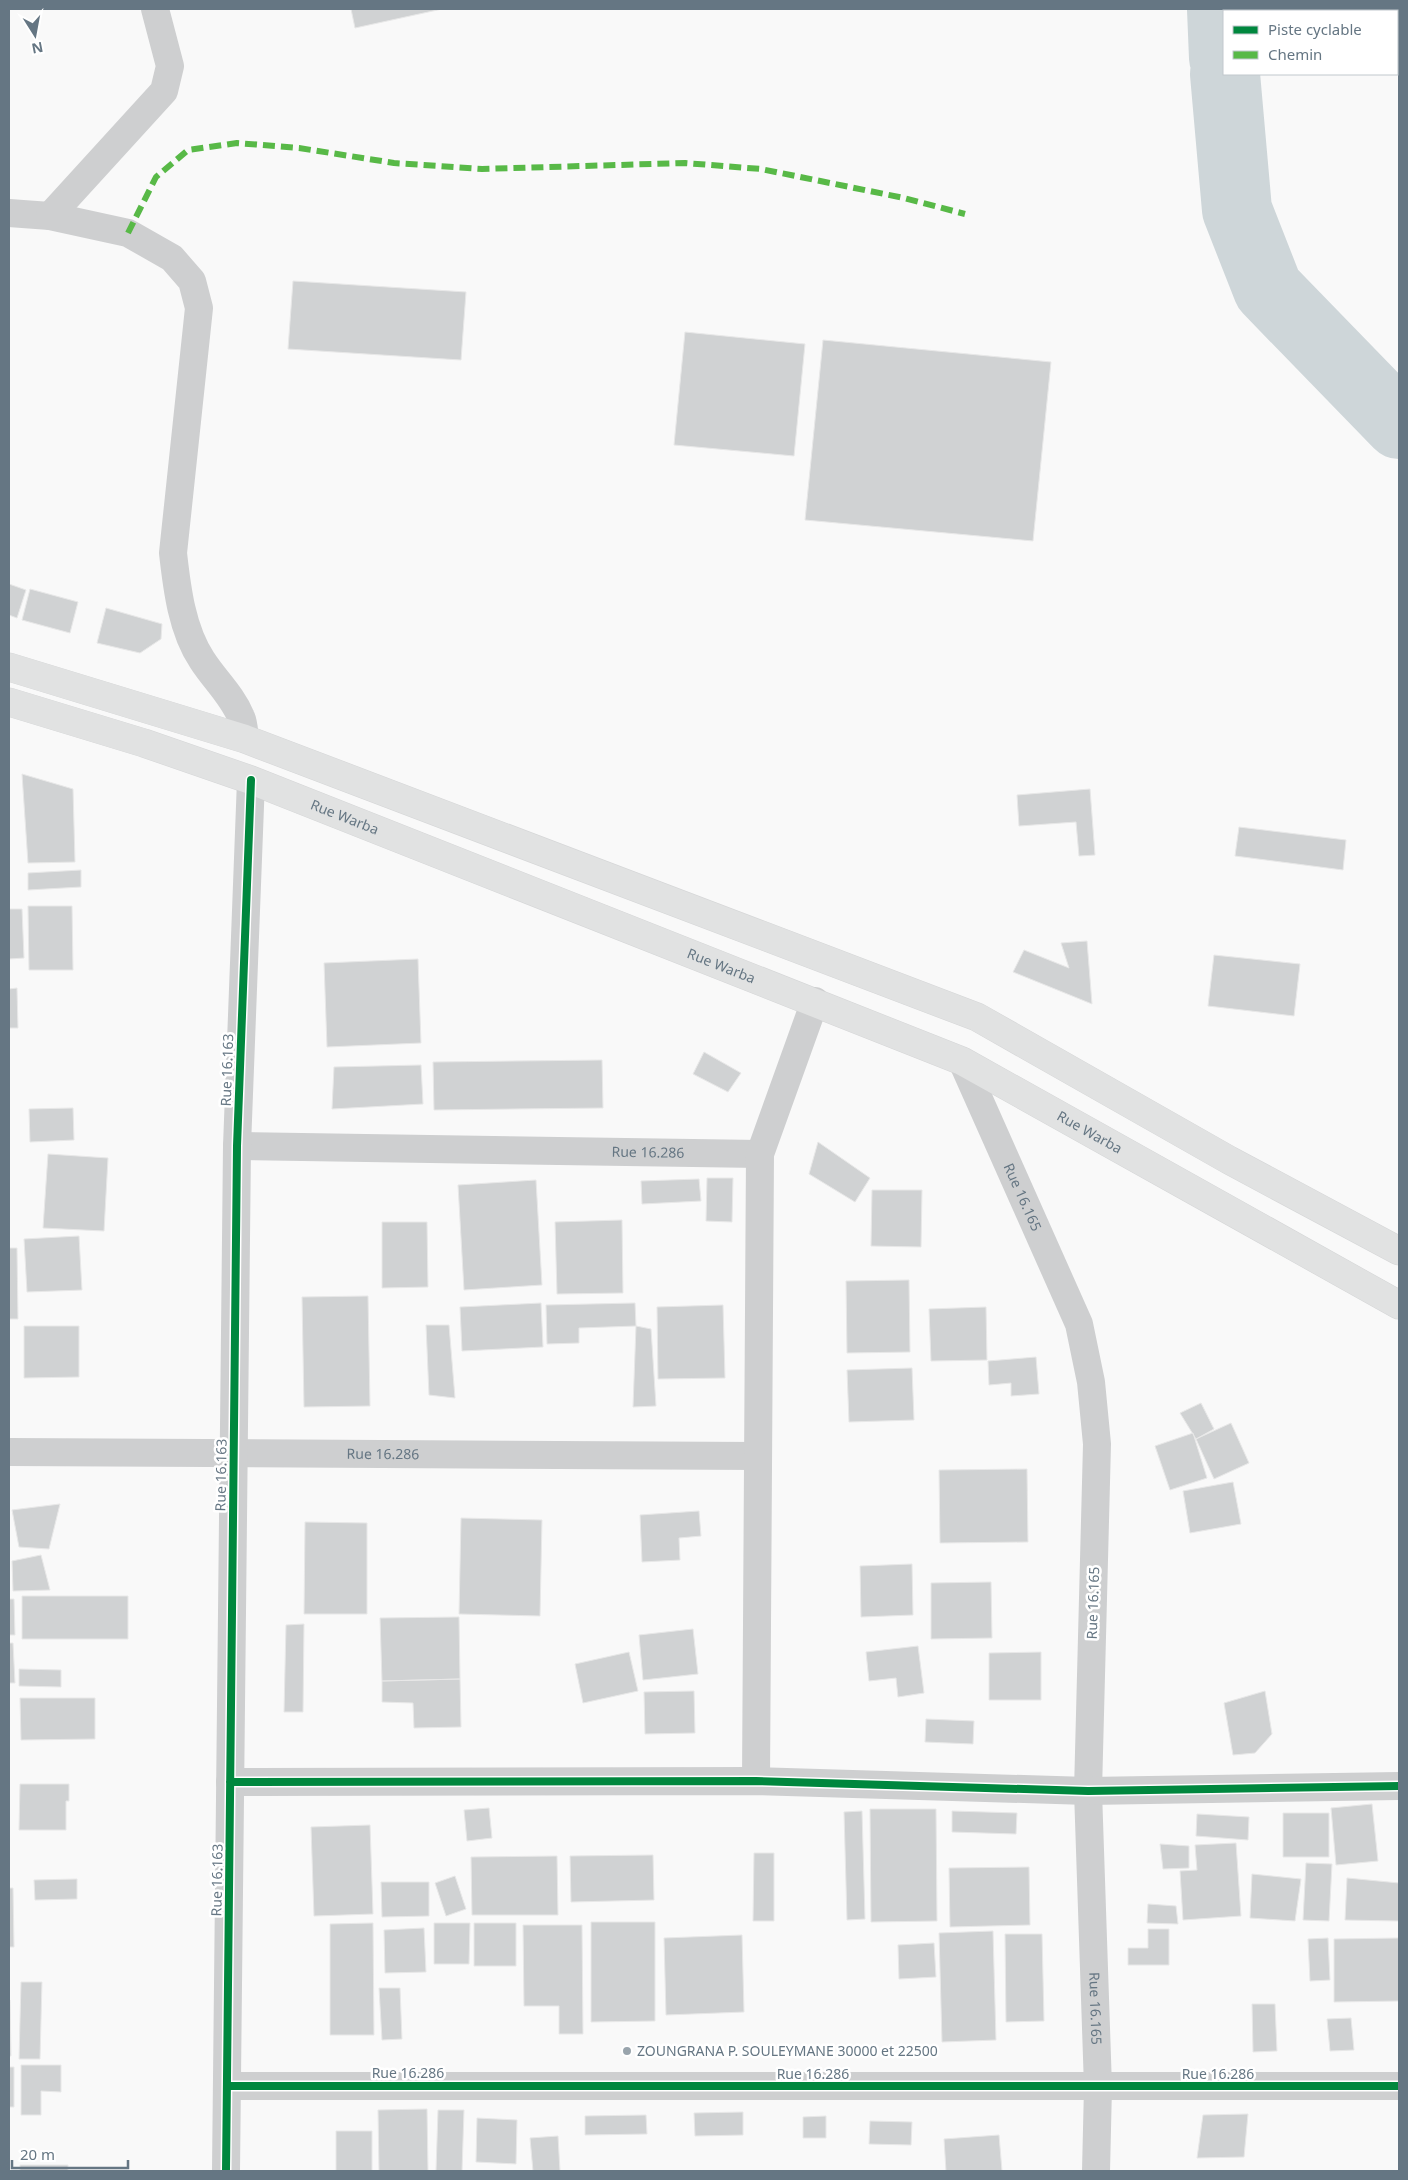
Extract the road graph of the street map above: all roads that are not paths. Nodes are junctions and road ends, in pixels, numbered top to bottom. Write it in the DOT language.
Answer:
graph roads {
  1 [pos="155,9"];
  2 [pos="9,213"];
  3 [pos="50,216"];
  4 [pos="9,667"];
  5 [pos="9,702"];
  6 [pos="245,740"];
  7 [pos="251,780"];
  8 [pos="814,1002"];
  9 [pos="962,1061"];
  10 [pos="237,1146"];
  11 [pos="760,1154"];
  12 [pos="1399,1250"];
  13 [pos="1399,1305"];
  14 [pos="9,1452"];
  15 [pos="233,1453"];
  16 [pos="758,1456"];
  17 [pos="756,1781"];
  18 [pos="230,1782"];
  19 [pos="1399,1786"];
  20 [pos="1088,1791"];
  21 [pos="227,2086"];
  22 [pos="1399,2086"];
  23 [pos="1098,2088"];
  24 [pos="226,2171"];
  25 [pos="1096,2171"];
  1 -- 3 [label="street"];
  2 -- 3 [label="street"];
  3 -- 6 [label="street"];
  4 -- 6 [label="main road"];
  5 -- 7 [label="main road, Rue Warba"];
  6 -- 12 [label="main road"];
  7 -- 8 [label="main road, Rue Warba"];
  7 -- 10 [label="street, Rue 16.163"];
  8 -- 9 [label="main road, Rue Warba"];
  8 -- 11 [label="street"];
  9 -- 13 [label="main road, Rue Warba"];
  9 -- 20 [label="street, Rue 16.165"];
  10 -- 11 [label="street, Rue 16.286"];
  10 -- 15 [label="street, Rue 16.163"];
  11 -- 16 [label="street"];
  14 -- 15 [label="street, Rue 16.286"];
  15 -- 16 [label="street, Rue 16.286"];
  15 -- 18 [label="street, Rue 16.163"];
  16 -- 17 [label="street"];
  17 -- 18 [label="street"];
  17 -- 20 [label="street"];
  18 -- 21 [label="street, Rue 16.163"];
  19 -- 20 [label="street"];
  20 -- 23 [label="street, Rue 16.165"];
  21 -- 23 [label="street, Rue 16.286"];
  21 -- 24 [label="street, Rue 16.163"];
  22 -- 23 [label="street, Rue 16.286"];
  23 -- 25 [label="street, Rue 16.165"];
}
